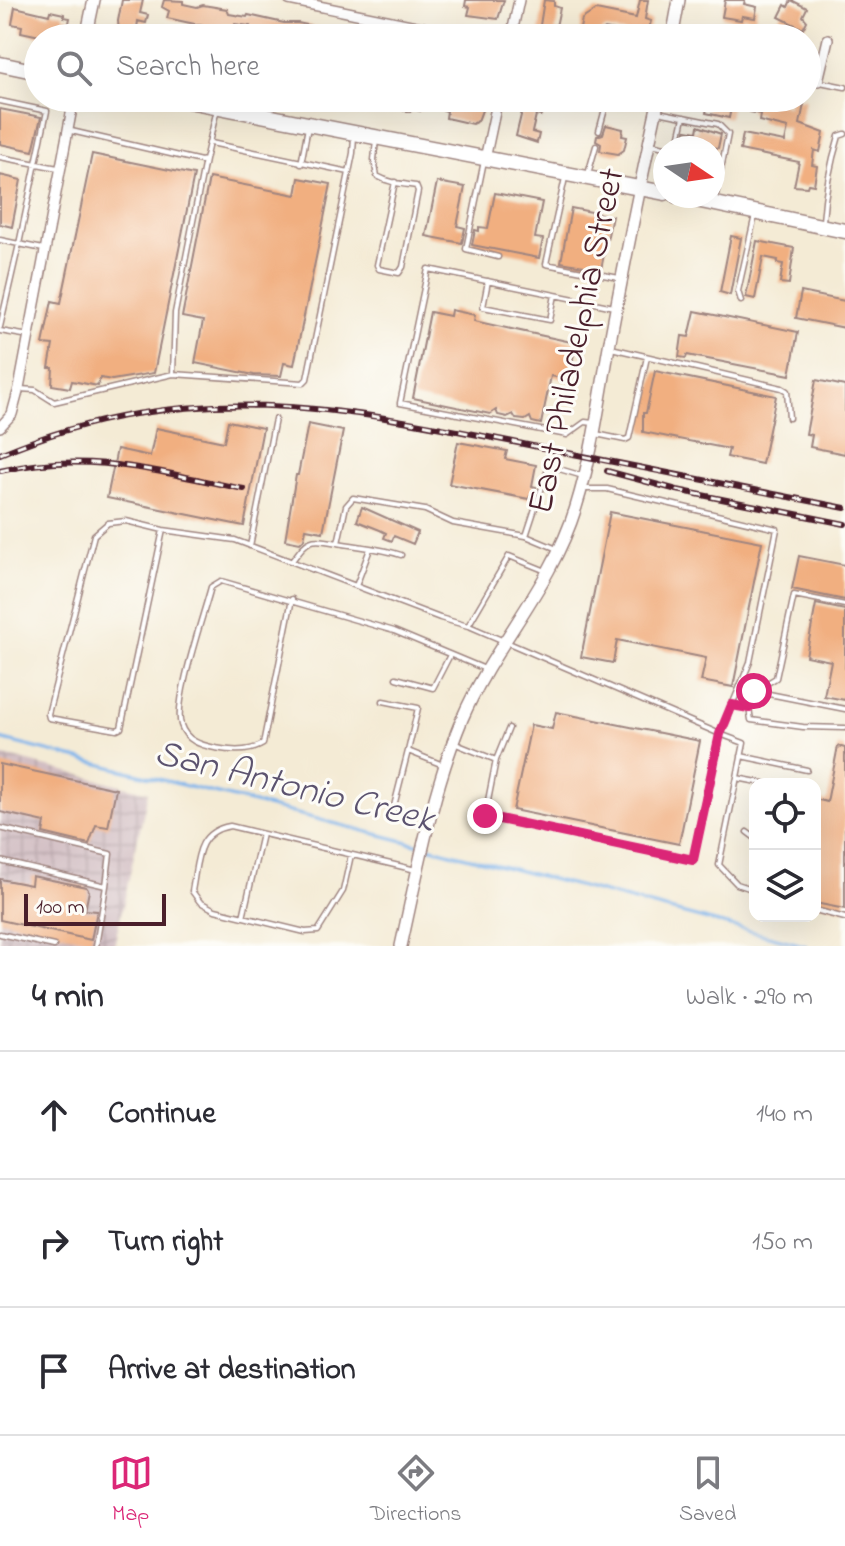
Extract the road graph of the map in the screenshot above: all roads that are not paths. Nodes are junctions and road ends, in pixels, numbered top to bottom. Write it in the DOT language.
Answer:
graph roads {
  1 [pos="94,0"];
  2 [pos="289,0"];
  3 [pos="519,0"];
  4 [pos="679,0"];
  5 [pos="89,24"];
  6 [pos="406,24"];
  7 [pos="514,24"];
  8 [pos="675,24"];
  9 [pos="828,39"];
  10 [pos="821,57"];
  11 [pos="0,64"];
  12 [pos="24,69"];
  13 [pos="821,82"];
  14 [pos="845,87"];
  15 [pos="0,101"];
  16 [pos="24,106"];
  17 [pos="47,112"];
  18 [pos="71,112"];
  19 [pos="216,112"];
  20 [pos="244,112"];
  21 [pos="495,112"];
  22 [pos="604,112"];
  23 [pos="656,112"];
  24 [pos="661,112"];
  25 [pos="684,117"];
  26 [pos="308,124"];
  27 [pos="67,130"];
  28 [pos="599,131"];
  29 [pos="354,133"];
  30 [pos="845,134"];
  31 [pos="680,136"];
  32 [pos="376,138"];
  33 [pos="211,143"];
  34 [pos="649,144"];
  35 [pos="653,145"];
  36 [pos="596,146"];
  37 [pos="725,149"];
  38 [pos="0,157"];
  39 [pos="485,159"];
  40 [pos="205,160"];
  41 [pos="36,164"];
  42 [pos="301,164"];
  43 [pos="61,168"];
  44 [pos="349,172"];
  45 [pos="566,174"];
  46 [pos="586,178"];
  47 [pos="395,182"];
  48 [pos="639,188"];
  49 [pos="653,191"];
  50 [pos="725,206"];
  51 [pos="756,212"];
  52 [pos="823,226"];
  53 [pos="845,231"];
  54 [pos="0,240"];
  55 [pos="19,244"];
  56 [pos="45,249"];
  57 [pos="498,257"];
  58 [pos="622,278"];
  59 [pos="488,281"];
  60 [pos="555,295"];
  61 [pos="741,301"];
  62 [pos="616,307"];
  63 [pos="0,329"];
  64 [pos="29,336"];
  65 [pos="609,347"];
  66 [pos="647,357"];
  67 [pos="173,374"];
  68 [pos="19,388"];
  69 [pos="789,418"];
  70 [pos="275,419"];
  71 [pos="0,427"];
  72 [pos="594,428"];
  73 [pos="584,476"];
  74 [pos="581,489"];
  75 [pos="163,530"];
  76 [pos="526,536"];
  77 [pos="338,543"];
  78 [pos="250,546"];
  79 [pos="370,549"];
  80 [pos="560,550"];
  81 [pos="401,555"];
  82 [pos="292,562"];
  83 [pos="548,572"];
  84 [pos="356,586"];
  85 [pos="292,599"];
  86 [pos="845,605"];
  87 [pos="468,626"];
  88 [pos="505,644"];
  89 [pos="450,655"];
  90 [pos="487,669"];
  91 [pos="396,678"];
  92 [pos="754,691"];
  93 [pos="383,701"];
  94 [pos="732,705"];
  95 [pos="749,708"];
  96 [pos="845,709"];
  97 [pos="509,728"];
  98 [pos="845,728"];
  99 [pos="720,734"];
  100 [pos="453,743"];
  101 [pos="408,751"];
  102 [pos="741,756"];
  103 [pos="496,760"];
  104 [pos="445,766"];
  105 [pos="807,770"];
  106 [pos="737,778"];
  107 [pos="749,780"];
  108 [pos="393,810"];
  109 [pos="0,828"];
  110 [pos="262,834"];
  111 [pos="351,855"];
  112 [pos="0,861"];
  113 [pos="418,871"];
  114 [pos="106,886"];
  115 [pos="749,888"];
  116 [pos="821,912"];
  117 [pos="243,917"];
  118 [pos="845,918"];
  119 [pos="0,934"];
  120 [pos="54,946"];
  121 [pos="96,946"];
  122 [pos="401,946"];
  1 -- 5 [label="street"];
  2 -- 6 [label="street"];
  3 -- 7 [label="street"];
  4 -- 8 [label="street"];
  9 -- 10 [label="street"];
  11 -- 12 [label="main road"];
  13 -- 14 [label="lane"];
  15 -- 16 [label="lane"];
  17 -- 41 [label="lane"];
  18 -- 27 [label="street"];
  19 -- 33 [label="lane"];
  20 -- 26 [label="main road"];
  21 -- 39 [label="street"];
  22 -- 28 [label="lane"];
  23 -- 34 [label="street, East Philadelphia Street"];
  24 -- 25 [label="lane"];
  25 -- 31 [label="lane"];
  25 -- 37 [label="lane"];
  26 -- 29 [label="main road"];
  26 -- 42 [label="lane"];
  27 -- 40 [label="lane"];
  27 -- 43 [label="street"];
  29 -- 32 [label="main road"];
  29 -- 44 [label="lane"];
  30 -- 52 [label="lane"];
  32 -- 39 [label="main road"];
  32 -- 47 [label="lane"];
  33 -- 40 [label="lane"];
  33 -- 42 [label="lane"];
  34 -- 35 [label="lane"];
  34 -- 48 [label="street, East Philadelphia Street"];
  36 -- 46 [label="lane"];
  38 -- 41 [label="lane"];
  39 -- 45 [label="main road"];
  39 -- 57 [label="lane"];
  40 -- 67 [label="lane"];
  41 -- 43 [label="lane"];
  41 -- 55 [label="lane"];
  42 -- 44 [label="lane"];
  43 -- 56 [label="street"];
  44 -- 67 [label="lane"];
  45 -- 46 [label="main road"];
  45 -- 58 [label="lane"];
  46 -- 48 [label="main road"];
  47 -- 47 [label="lane"];
  48 -- 49 [label="main road"];
  48 -- 58 [label="street, East Philadelphia Street"];
  50 -- 51 [label="main road"];
  51 -- 52 [label="main road"];
  51 -- 61 [label="lane"];
  52 -- 53 [label="main road"];
  54 -- 55 [label="lane"];
  55 -- 56 [label="lane"];
  55 -- 63 [label="lane"];
  56 -- 64 [label="street"];
  58 -- 62 [label="street, East Philadelphia Street"];
  59 -- 60 [label="lane"];
  59 -- 60 [label="lane"];
  59 -- 72 [label="lane"];
  60 -- 62 [label="lane"];
  62 -- 65 [label="street, East Philadelphia Street"];
  63 -- 64 [label="lane"];
  64 -- 68 [label="street"];
  65 -- 66 [label="lane"];
  65 -- 72 [label="street, East Philadelphia Street"];
  66 -- 69 [label="lane"];
  66 -- 72 [label="lane"];
  67 -- 68 [label="lane"];
  68 -- 71 [label="street"];
  70 -- 78 [label="lane"];
  72 -- 73 [label="street, East Philadelphia Street"];
  73 -- 74 [label="street, East Philadelphia Street"];
  73 -- 76 [label="lane"];
  74 -- 80 [label="street, East Philadelphia Street"];
  74 -- 94 [label="lane"];
  75 -- 75 [label="lane"];
  75 -- 78 [label="lane"];
  76 -- 77 [label="lane"];
  76 -- 80 [label="lane"];
  77 -- 79 [label="lane"];
  77 -- 82 [label="lane"];
  78 -- 82 [label="lane"];
  79 -- 81 [label="lane"];
  79 -- 84 [label="lane"];
  80 -- 83 [label="street, East Philadelphia Street"];
  82 -- 84 [label="lane"];
  83 -- 87 [label="lane"];
  83 -- 88 [label="street, East Philadelphia Street"];
  84 -- 87 [label="lane"];
  85 -- 85 [label="lane"];
  85 -- 89 [label="lane"];
  86 -- 92 [label="lane"];
  87 -- 88 [label="lane"];
  88 -- 90 [label="street, East Philadelphia Street"];
  88 -- 99 [label="lane"];
  89 -- 90 [label="lane"];
  89 -- 91 [label="lane"];
  90 -- 100 [label="street, East Philadelphia Street"];
  92 -- 95 [label="lane"];
  92 -- 96 [label="lane"];
  93 -- 101 [label="lane"];
  94 -- 95 [label="lane"];
  94 -- 99 [label="lane"];
  95 -- 98 [label="lane"];
  97 -- 103 [label="lane"];
  99 -- 102 [label="lane"];
  99 -- 103 [label="lane"];
  100 -- 103 [label="lane"];
  100 -- 104 [label="street, East Philadelphia Street"];
  101 -- 104 [label="lane"];
  101 -- 108 [label="lane"];
  102 -- 105 [label="lane"];
  102 -- 106 [label="lane"];
  104 -- 113 [label="street, East Philadelphia Street"];
  106 -- 107 [label="lane"];
  106 -- 115 [label="lane"];
  109 -- 114 [label="lane"];
  110 -- 111 [label="lane"];
  110 -- 117 [label="lane"];
  110 -- 117 [label="lane"];
  111 -- 113 [label="lane"];
  111 -- 117 [label="lane"];
  112 -- 114 [label="lane"];
  113 -- 122 [label="street, East Philadelphia Street"];
  114 -- 121 [label="lane"];
  116 -- 118 [label="lane"];
  119 -- 120 [label="lane"];
}
